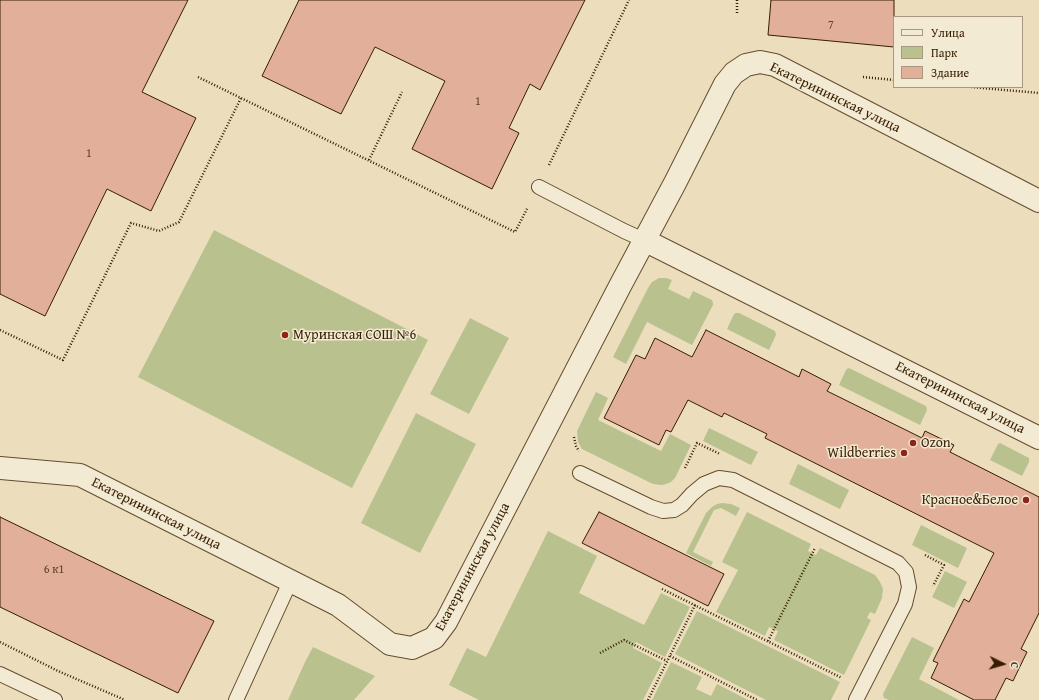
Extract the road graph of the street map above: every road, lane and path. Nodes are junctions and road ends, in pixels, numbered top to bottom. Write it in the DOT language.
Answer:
graph roads {
  1 [pos="629,0"];
  2 [pos="737,0"];
  3 [pos="737,14"];
  4 [pos="198,77"];
  5 [pos="982,88"];
  6 [pos="402,92"];
  7 [pos="1039,93"];
  8 [pos="241,98"];
  9 [pos="368,160"];
  10 [pos="539,187"];
  11 [pos="1039,201"];
  12 [pos="644,240"];
  13 [pos="0,330"];
  14 [pos="1039,438"];
  15 [pos="0,468"];
  16 [pos="580,474"];
  17 [pos="826,527"];
  18 [pos="290,582"];
  19 [pos="662,589"];
  20 [pos="695,605"];
  21 [pos="768,641"];
  22 [pos="0,642"];
  23 [pos="600,653"];
  24 [pos="670,656"];
  25 [pos="667,661"];
  26 [pos="0,674"];
  27 [pos="845,680"];
  28 [pos="55,700"];
  29 [pos="125,700"];
  30 [pos="236,700"];
  31 [pos="648,700"];
  32 [pos="757,700"];
  33 [pos="856,700"];
  1 -- 10 [label="path"];
  2 -- 3 [label="path"];
  4 -- 8 [label="path"];
  5 -- 7 [label="path"];
  6 -- 9 [label="path"];
  8 -- 9 [label="path"];
  8 -- 13 [label="path"];
  9 -- 10 [label="path"];
  10 -- 12 [label="lane"];
  11 -- 12 [label="street, Екатерининская улица"];
  12 -- 14 [label="street, Екатерининская улица"];
  12 -- 18 [label="street, Екатерининская улица"];
  15 -- 18 [label="street, Екатерининская улица"];
  16 -- 17 [label="lane"];
  17 -- 21 [label="path"];
  17 -- 33 [label="lane"];
  18 -- 30 [label="lane"];
  19 -- 20 [label="path"];
  20 -- 21 [label="path"];
  20 -- 24 [label="path"];
  21 -- 27 [label="path"];
  22 -- 29 [label="path"];
  23 -- 25 [label="path"];
  24 -- 25 [label="path"];
  24 -- 32 [label="path"];
  25 -- 31 [label="path"];
  26 -- 28 [label="lane"];
}
